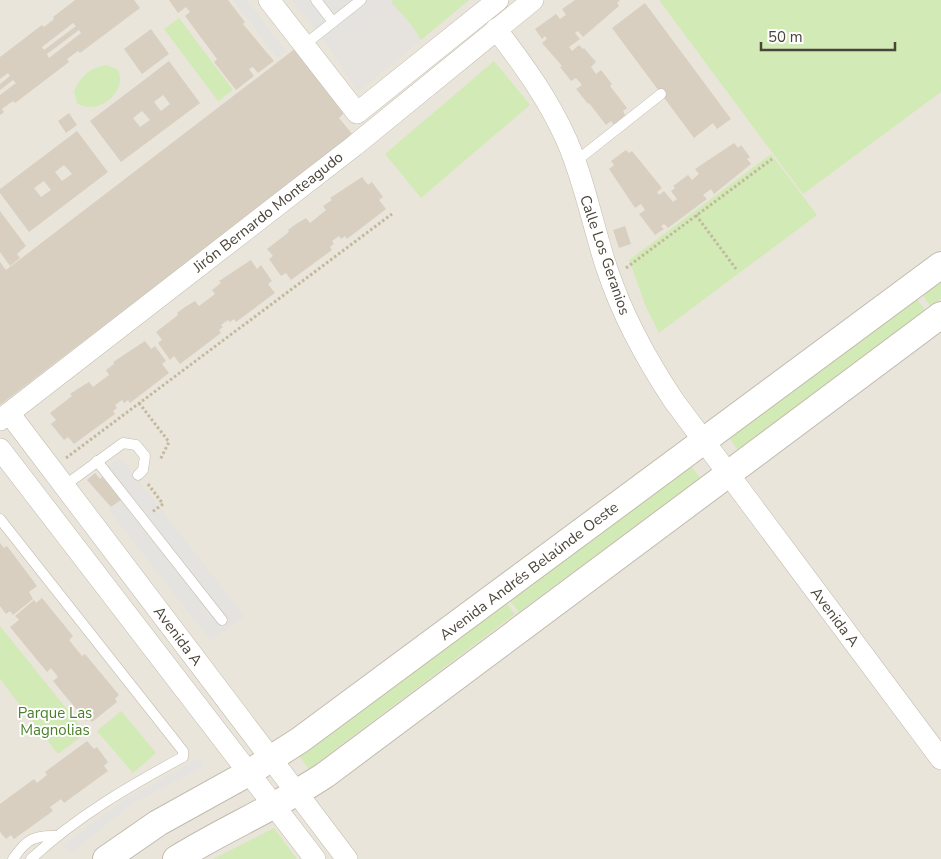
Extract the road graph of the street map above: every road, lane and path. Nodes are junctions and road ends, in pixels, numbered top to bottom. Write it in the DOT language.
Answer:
graph roads {
  1 [pos="269,0"];
  2 [pos="316,0"];
  3 [pos="361,0"];
  4 [pos="498,0"];
  5 [pos="533,0"];
  6 [pos="333,22"];
  7 [pos="496,29"];
  8 [pos="304,45"];
  9 [pos="661,94"];
  10 [pos="772,159"];
  11 [pos="575,162"];
  12 [pos="392,214"];
  13 [pos="696,215"];
  14 [pos="941,265"];
  15 [pos="736,269"];
  16 [pos="611,279"];
  17 [pos="941,315"];
  18 [pos="4,417"];
  19 [pos="704,441"];
  20 [pos="0,449"];
  21 [pos="97,461"];
  22 [pos="51,469"];
  23 [pos="728,474"];
  24 [pos="138,475"];
  25 [pos="64,486"];
  26 [pos="0,519"];
  27 [pos="222,620"];
  28 [pos="272,759"];
  29 [pos="941,759"];
  30 [pos="250,772"];
  31 [pos="298,793"];
  32 [pos="276,806"];
  33 [pos="56,836"];
  34 [pos="13,859"];
  35 [pos="31,859"];
  36 [pos="106,859"];
  37 [pos="176,859"];
  38 [pos="315,859"];
  39 [pos="347,859"];
  1 -- 8 [label="street"];
  2 -- 6 [label="lane"];
  3 -- 6 [label="lane"];
  4 -- 8 [label="street"];
  5 -- 7 [label="street, Jirón Bernardo Monteagudo"];
  6 -- 8 [label="lane"];
  7 -- 11 [label="street, Calle Los Geranios"];
  7 -- 18 [label="street, Jirón Bernardo Monteagudo"];
  9 -- 11 [label="lane"];
  10 -- 13 [label="path"];
  11 -- 16 [label="street, Calle Los Geranios"];
  12 -- 22 [label="path"];
  13 -- 15 [label="path"];
  13 -- 16 [label="path"];
  14 -- 19 [label="street, Avenida Andrés Belaúnde Oeste"];
  16 -- 19 [label="street, Calle Los Geranios"];
  17 -- 23 [label="street"];
  18 -- 22 [label="street, Avenida A"];
  19 -- 23 [label="street, Calle Los Geranios"];
  19 -- 28 [label="street, Avenida Andrés Belaúnde Oeste"];
  20 -- 30 [label="street, Avenida A"];
  21 -- 24 [label="lane"];
  21 -- 25 [label="lane"];
  21 -- 27 [label="lane"];
  22 -- 25 [label="street, Avenida A"];
  23 -- 29 [label="street, Avenida A"];
  23 -- 31 [label="street"];
  25 -- 28 [label="street, Avenida A"];
  26 -- 33 [label="lane"];
  28 -- 30 [label="street, Avenida Andrés Belaúnde Oeste"];
  28 -- 31 [label="street, Avenida A"];
  30 -- 32 [label="street, Avenida A"];
  30 -- 36 [label="street, Avenida Andrés Belaúnde Oeste"];
  31 -- 32 [label="street"];
  31 -- 39 [label="street, Avenida A"];
  32 -- 37 [label="street"];
  32 -- 38 [label="street, Avenida A"];
  33 -- 34 [label="lane"];
  33 -- 35 [label="lane"];
}
